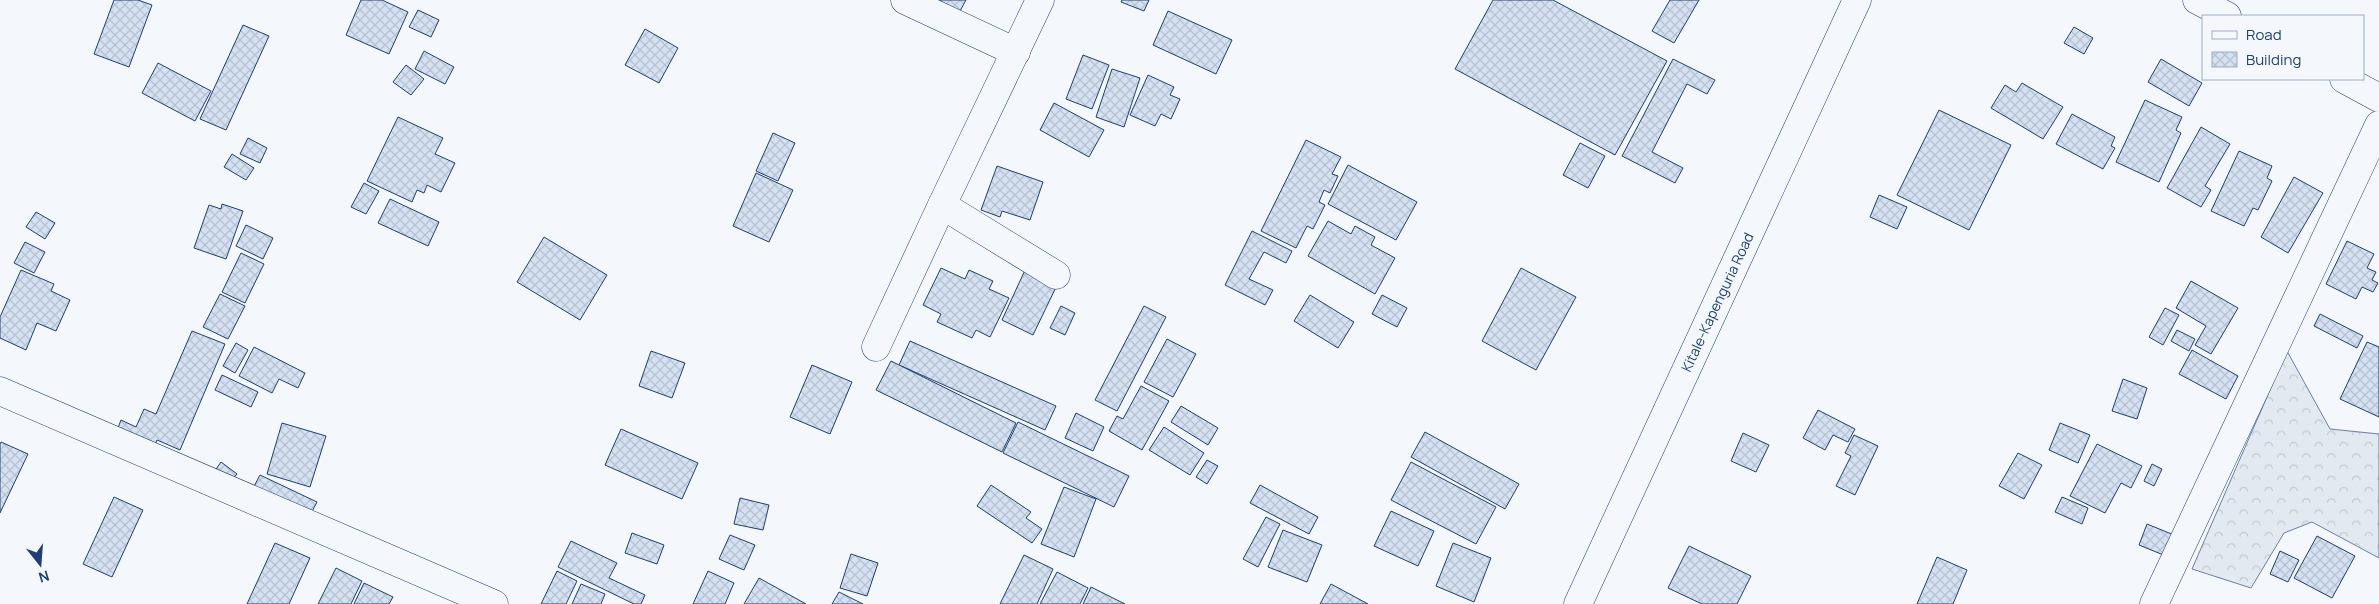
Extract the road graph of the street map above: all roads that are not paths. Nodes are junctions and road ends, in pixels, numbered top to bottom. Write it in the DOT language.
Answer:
graph roads {
  1 [pos="905,0"];
  2 [pos="1040,0"];
  3 [pos="1857,0"];
  4 [pos="2197,0"];
  5 [pos="2226,15"];
  6 [pos="1016,52"];
  7 [pos="2346,80"];
  8 [pos="2379,98"];
  9 [pos="2379,125"];
  10 [pos="942,205"];
  11 [pos="1056,275"];
  12 [pos="876,347"];
  13 [pos="0,391"];
  14 [pos="494,604"];
  15 [pos="1578,604"];
  16 [pos="2154,604"];
  1 -- 6 [label="main road"];
  2 -- 6 [label="main road"];
  3 -- 15 [label="main road, Kitale-Kapenguria Road"];
  4 -- 5 [label="main road"];
  6 -- 10 [label="main road"];
  7 -- 8 [label="main road"];
  9 -- 16 [label="main road"];
  10 -- 11 [label="main road"];
  10 -- 12 [label="main road"];
  13 -- 14 [label="main road"];
}
